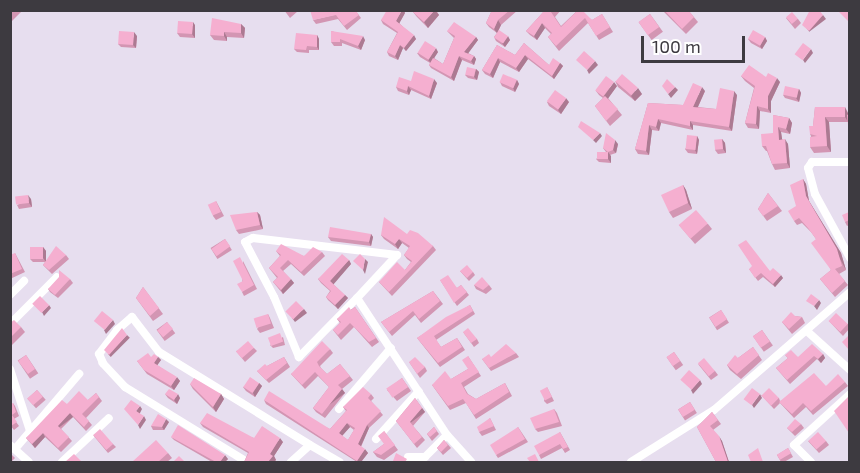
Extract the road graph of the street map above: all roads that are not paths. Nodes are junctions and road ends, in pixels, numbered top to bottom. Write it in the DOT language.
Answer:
graph roads {
  1 [pos="849,162"];
  2 [pos="849,258"];
  3 [pos="57,277"];
  4 [pos="24,281"];
  5 [pos="849,292"];
  6 [pos="10,295"];
  7 [pos="357,298"];
  8 [pos="10,324"];
  9 [pos="808,332"];
  10 [pos="391,348"];
  11 [pos="10,369"];
  12 [pos="849,370"];
  13 [pos="79,374"];
  14 [pos="419,391"];
  15 [pos="849,394"];
  16 [pos="339,409"];
  17 [pos="109,418"];
  18 [pos="30,431"];
  19 [pos="447,435"];
  20 [pos="376,439"];
  21 [pos="310,445"];
  22 [pos="13,447"];
  23 [pos="408,457"];
  24 [pos="29,462"];
  25 [pos="62,462"];
  26 [pos="247,462"];
  27 [pos="291,462"];
  28 [pos="340,462"];
  29 [pos="471,462"];
  30 [pos="631,462"];
  31 [pos="810,462"];
  1 -- 2 [label="street"];
  3 -- 8 [label="street"];
  4 -- 6 [label="street"];
  5 -- 9 [label="street"];
  7 -- 7 [label="street"];
  7 -- 10 [label="street"];
  9 -- 12 [label="street"];
  9 -- 30 [label="street"];
  10 -- 14 [label="street"];
  10 -- 16 [label="street"];
  11 -- 18 [label="street"];
  13 -- 18 [label="street"];
  14 -- 19 [label="street"];
  14 -- 20 [label="street"];
  15 -- 31 [label="street"];
  17 -- 25 [label="street"];
  18 -- 22 [label="street"];
  19 -- 23 [label="street"];
  19 -- 29 [label="street"];
  21 -- 26 [label="street"];
  21 -- 27 [label="street"];
  21 -- 28 [label="street"];
  22 -- 24 [label="street"];
}
